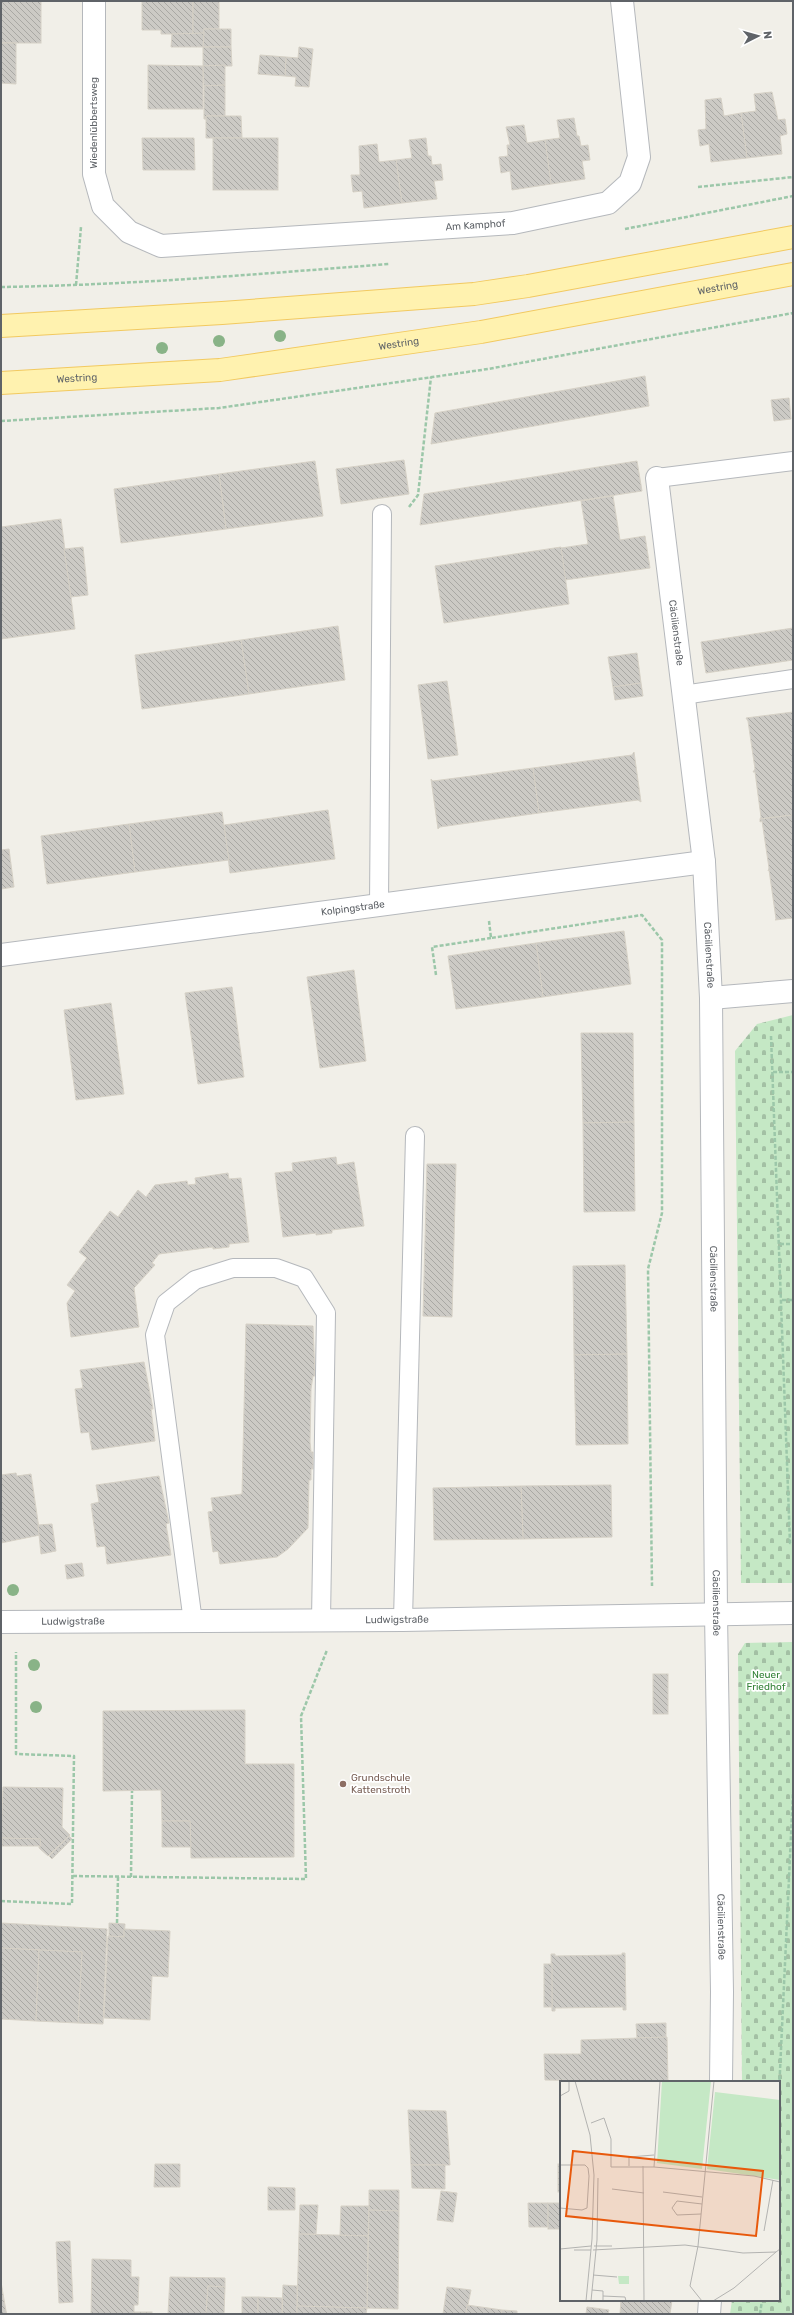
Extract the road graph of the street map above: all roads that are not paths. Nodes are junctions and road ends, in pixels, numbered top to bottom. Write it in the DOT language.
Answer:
graph roads {
  1 [pos="94,1"];
  2 [pos="622,1"];
  3 [pos="129,232"];
  4 [pos="793,237"];
  5 [pos="793,274"];
  6 [pos="1,326"];
  7 [pos="1,383"];
  8 [pos="793,461"];
  9 [pos="657,478"];
  10 [pos="382,514"];
  11 [pos="793,679"];
  12 [pos="683,695"];
  13 [pos="704,862"];
  14 [pos="379,905"];
  15 [pos="1,955"];
  16 [pos="793,991"];
  17 [pos="711,998"];
  18 [pos="415,1136"];
  19 [pos="716,1613"];
  20 [pos="793,1613"];
  21 [pos="330,1620"];
  22 [pos="402,1620"];
  23 [pos="9,1622"];
  24 [pos="193,1622"];
  25 [pos="721,2081"];
  26 [pos="710,2301"];
  27 [pos="709,2314"];
  1 -- 3 [label="street, Wiedenlübbertsweg"];
  2 -- 3 [label="street, Am Kamphof"];
  4 -- 6 [label="main road"];
  5 -- 7 [label="main road, Westring"];
  8 -- 9 [label="lane"];
  9 -- 12 [label="street, Cäcilienstraße"];
  10 -- 14 [label="lane"];
  11 -- 12 [label="lane"];
  12 -- 13 [label="street, Cäcilienstraße"];
  13 -- 14 [label="street, Kolpingstraße"];
  13 -- 17 [label="street, Cäcilienstraße"];
  14 -- 15 [label="street, Kolpingstraße"];
  16 -- 17 [label="street"];
  17 -- 19 [label="street, Cäcilienstraße"];
  18 -- 22 [label="lane"];
  19 -- 20 [label="street, Ludwigstraße"];
  19 -- 22 [label="street, Ludwigstraße"];
  19 -- 25 [label="street, Cäcilienstraße"];
  21 -- 22 [label="street, Ludwigstraße"];
  21 -- 24 [label="street, Ludwigstraße"];
  21 -- 24 [label="lane"];
  23 -- 24 [label="street, Ludwigstraße"];
  26 -- 27 [label="street"];
}
